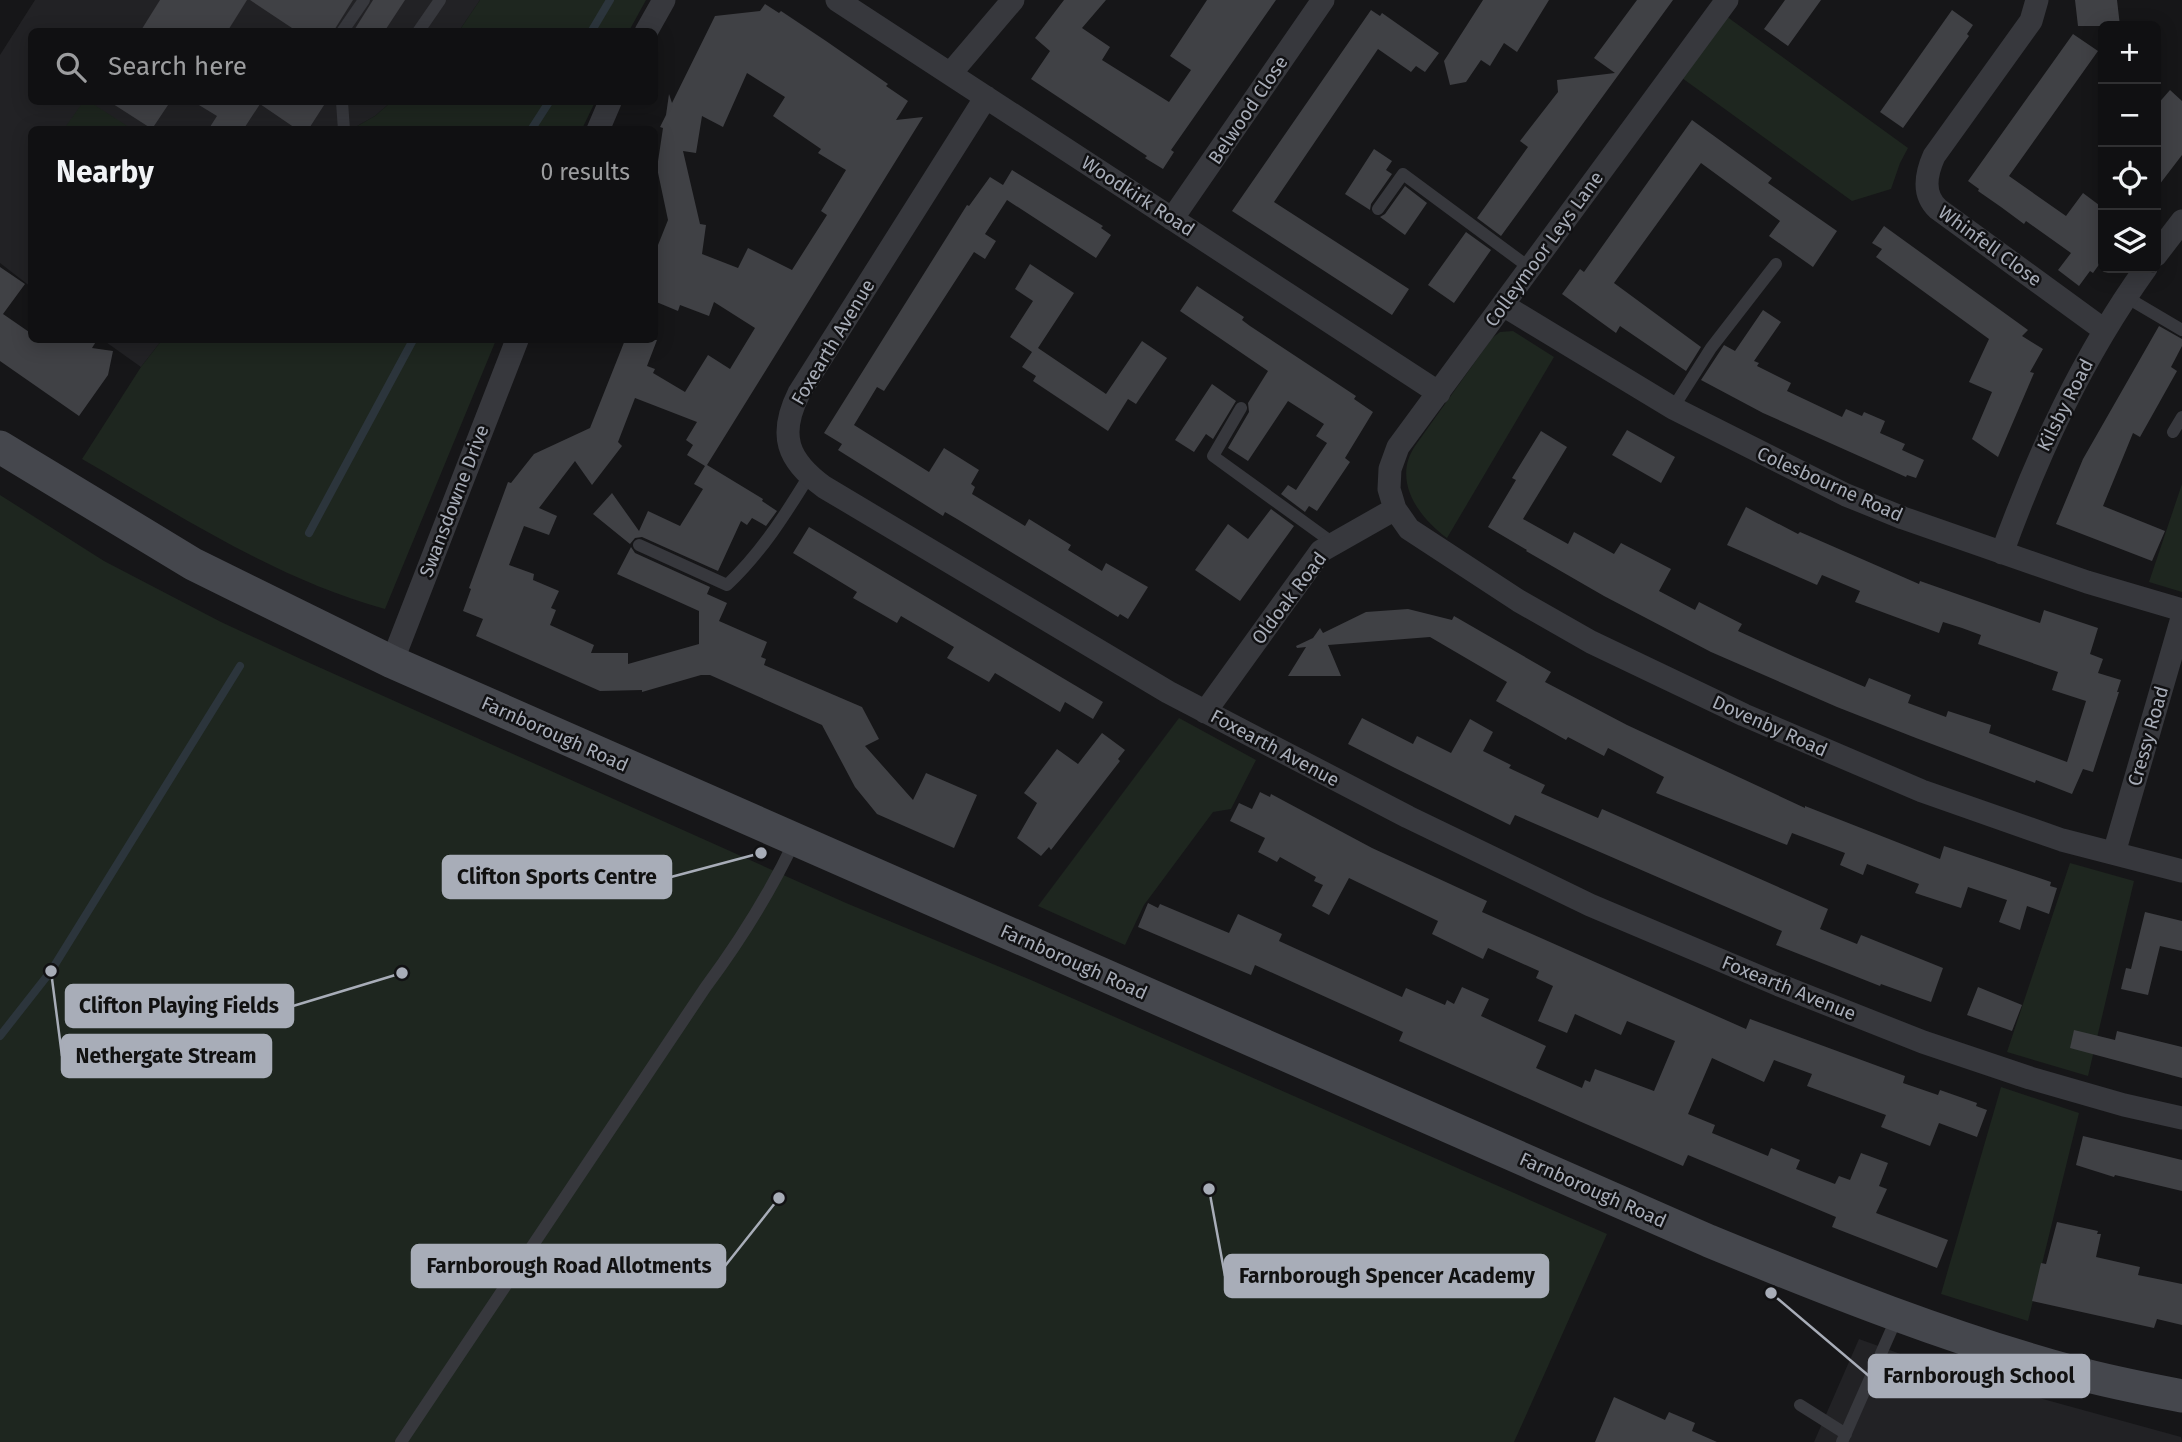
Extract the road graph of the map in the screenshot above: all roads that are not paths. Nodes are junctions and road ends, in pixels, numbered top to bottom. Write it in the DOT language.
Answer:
graph roads {
  1 [pos="364,0"];
  2 [pos="440,0"];
  3 [pos="664,0"];
  4 [pos="837,0"];
  5 [pos="1013,0"];
  6 [pos="1323,0"];
  7 [pos="1727,0"];
  8 [pos="2037,0"];
  9 [pos="345,28"];
  10 [pos="421,28"];
  11 [pos="648,28"];
  12 [pos="950,74"];
  13 [pos="986,97"];
  14 [pos="342,105"];
  15 [pos="609,105"];
  16 [pos="344,126"];
  17 [pos="600,126"];
  18 [pos="1378,209"];
  19 [pos="1172,219"];
  20 [pos="2182,221"];
  21 [pos="2161,248"];
  22 [pos="1776,264"];
  23 [pos="1530,268"];
  24 [pos="2143,273"];
  25 [pos="2126,297"];
  26 [pos="1503,305"];
  27 [pos="2104,330"];
  28 [pos="2182,330"];
  29 [pos="516,343"];
  30 [pos="1438,393"];
  31 [pos="1241,408"];
  32 [pos="1673,408"];
  33 [pos="2182,417"];
  34 [pos="2173,432"];
  35 [pos="0,447"];
  36 [pos="809,477"];
  37 [pos="1395,509"];
  38 [pos="1333,543"];
  39 [pos="639,544"];
  40 [pos="2002,553"];
  41 [pos="2182,610"];
  42 [pos="2182,618"];
  43 [pos="392,663"];
  44 [pos="1205,712"];
  45 [pos="796,840"];
  46 [pos="2114,853"];
  47 [pos="2182,871"];
  48 [pos="2182,1118"];
  49 [pos="1899,1315"];
  50 [pos="2182,1396"];
  51 [pos="1800,1405"];
  52 [pos="1844,1438"];
  53 [pos="405,1439"];
  1 -- 9 [label="lane"];
  2 -- 10 [label="lane"];
  3 -- 11 [label="street"];
  4 -- 12 [label="street, Woodkirk Road"];
  5 -- 12 [label="street"];
  6 -- 19 [label="street, Belwood Close"];
  7 -- 23 [label="street, Colleymoor Leys Lane"];
  8 -- 27 [label="street, Whinfell Close"];
  12 -- 13 [label="street, Woodkirk Road"];
  13 -- 19 [label="street, Woodkirk Road"];
  13 -- 36 [label="street, Foxearth Avenue"];
  14 -- 16 [label="lane"];
  15 -- 17 [label="street"];
  18 -- 23 [label="lane"];
  19 -- 30 [label="street, Woodkirk Road"];
  20 -- 21 [label="street"];
  22 -- 32 [label="lane"];
  23 -- 26 [label="street, Colleymoor Leys Lane"];
  24 -- 25 [label="street, Kilsby Road"];
  25 -- 27 [label="street, Kilsby Road"];
  25 -- 28 [label="lane"];
  26 -- 30 [label="street, Colleymoor Leys Lane"];
  26 -- 32 [label="street, Colesbourne Road"];
  27 -- 40 [label="street, Kilsby Road"];
  29 -- 43 [label="street, Swansdowne Drive"];
  30 -- 37 [label="street, Colleymoor Leys Lane"];
  31 -- 38 [label="lane"];
  32 -- 40 [label="street, Colesbourne Road"];
  33 -- 34 [label="lane"];
  35 -- 43 [label="street, Farnborough Road"];
  36 -- 39 [label="lane"];
  36 -- 44 [label="street, Foxearth Avenue"];
  37 -- 38 [label="street, Oldoak Road"];
  37 -- 46 [label="street, Dovenby Road"];
  38 -- 44 [label="street, Oldoak Road"];
  40 -- 41 [label="street, Colesbourne Road"];
  42 -- 46 [label="street, Cressy Road"];
  43 -- 45 [label="street, Farnborough Road"];
  44 -- 48 [label="street, Foxearth Avenue"];
  45 -- 49 [label="street, Farnborough Road"];
  45 -- 53 [label="lane"];
  46 -- 47 [label="street, Dovenby Road"];
  49 -- 50 [label="street, Farnborough Road"];
  49 -- 52 [label="lane"];
  51 -- 52 [label="lane"];
}
